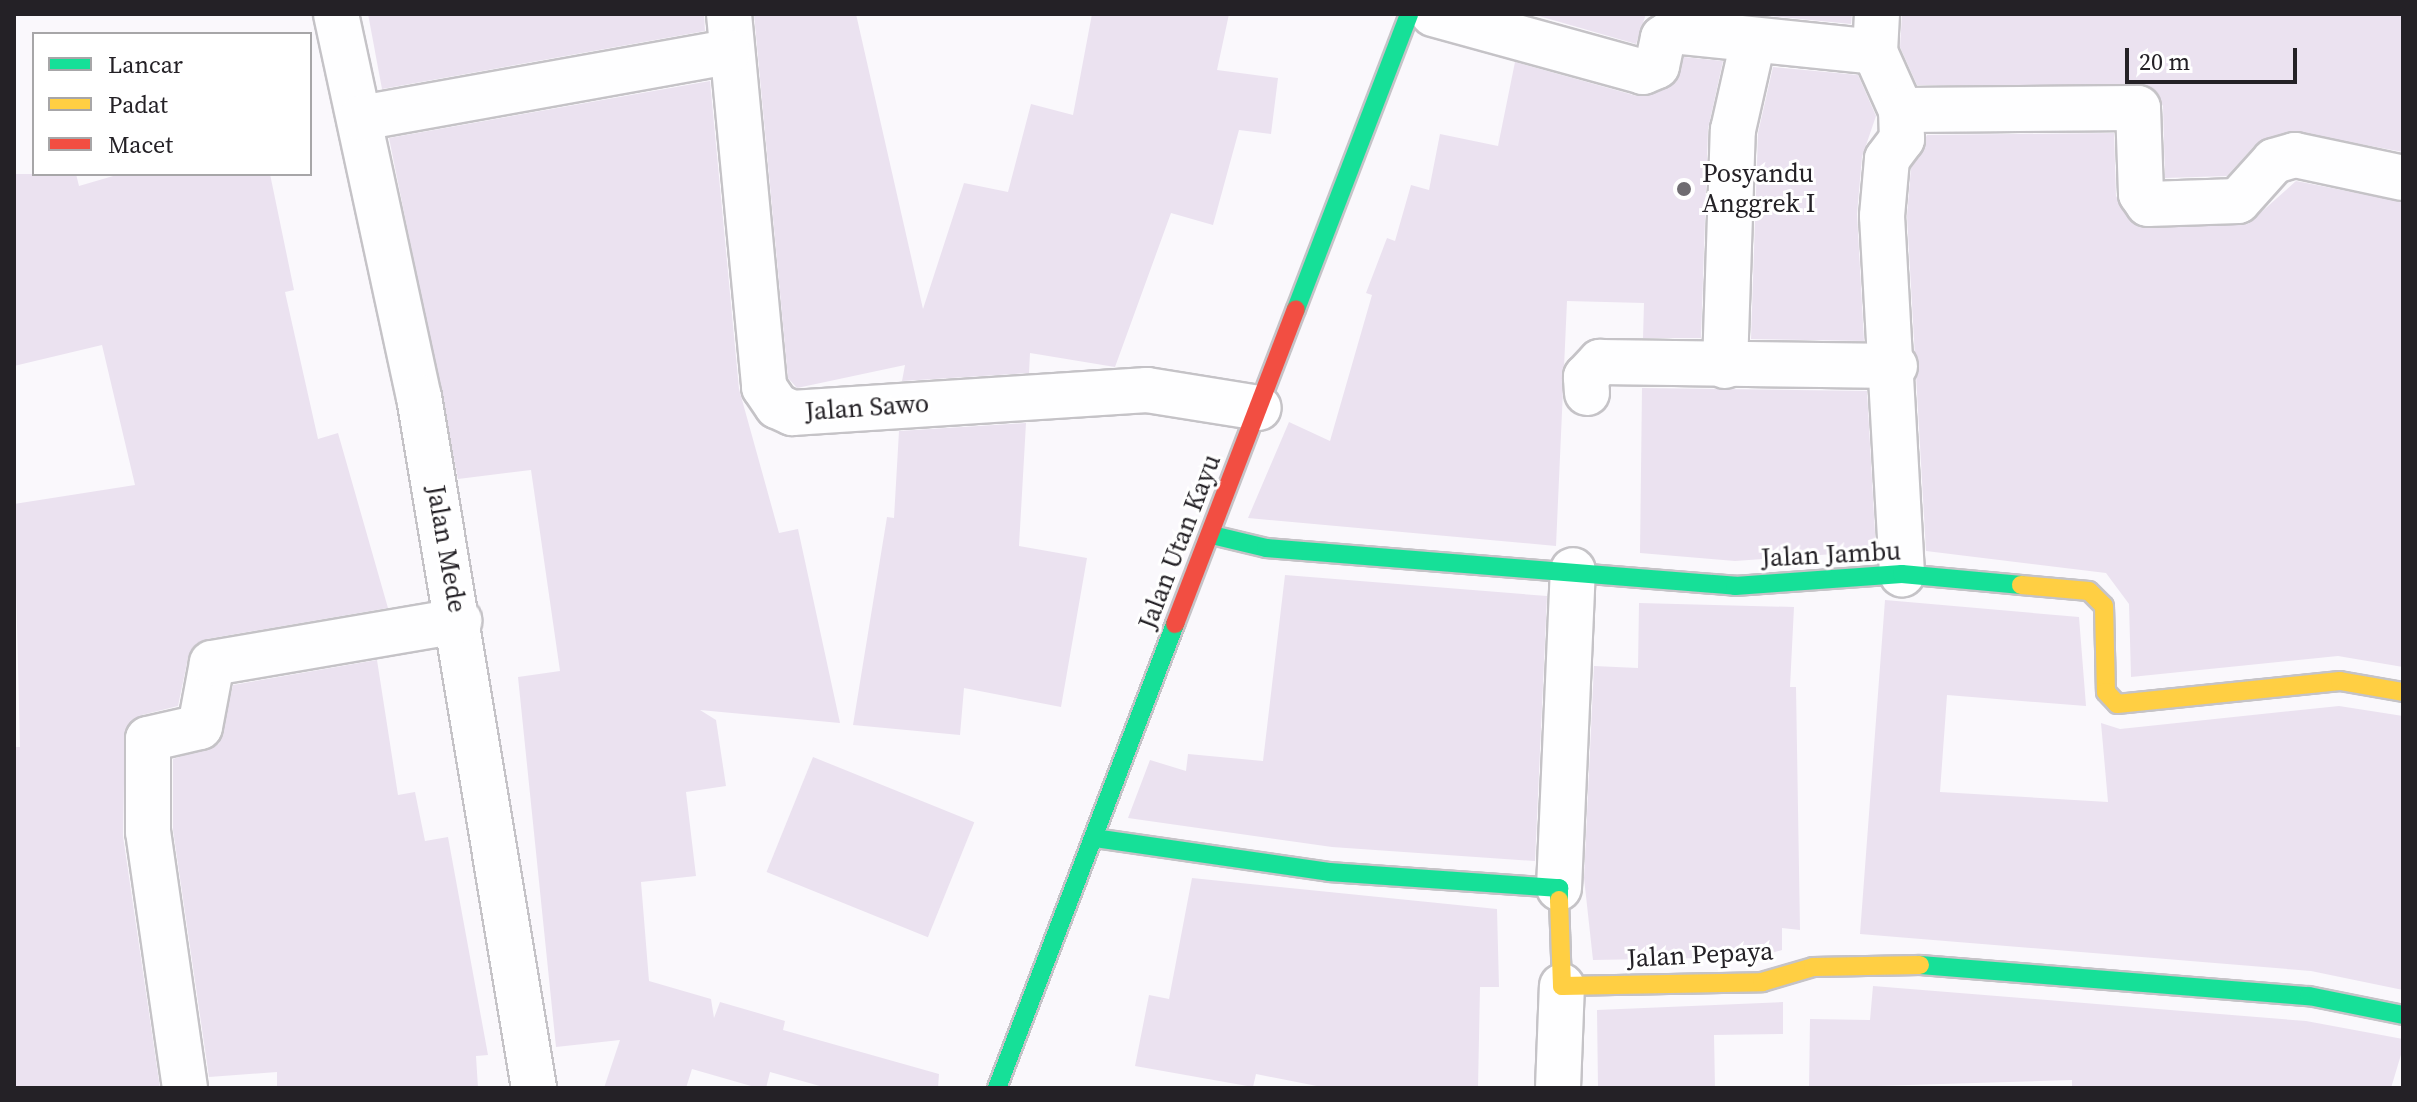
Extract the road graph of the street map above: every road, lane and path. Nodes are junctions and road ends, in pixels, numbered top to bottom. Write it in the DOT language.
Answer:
graph roads {
  1 [pos="336,14"];
  2 [pos="1409,14"];
  3 [pos="1433,14"];
  4 [pos="728,33"];
  5 [pos="1876,33"];
  6 [pos="1753,41"];
  7 [pos="1901,110"];
  8 [pos="361,118"];
  9 [pos="2403,178"];
  10 [pos="1725,366"];
  11 [pos="1895,366"];
  12 [pos="1587,393"];
  13 [pos="1259,408"];
  14 [pos="1212,535"];
  15 [pos="1573,570"];
  16 [pos="1902,574"];
  17 [pos="459,621"];
  18 [pos="2403,692"];
  19 [pos="1094,838"];
  20 [pos="1559,888"];
  21 [pos="1562,986"];
  22 [pos="2403,1015"];
  23 [pos="185,1088"];
  24 [pos="534,1088"];
  25 [pos="997,1088"];
  26 [pos="1558,1088"];
  1 -- 8 [label="street, Jalan Mede"];
  2 -- 13 [label="street, Jalan Utan Kayu"];
  3 -- 6 [label="street"];
  4 -- 8 [label="street"];
  4 -- 13 [label="street, Jalan Sawo"];
  5 -- 6 [label="street"];
  5 -- 7 [label="street"];
  6 -- 10 [label="street"];
  7 -- 9 [label="street"];
  7 -- 11 [label="street"];
  8 -- 17 [label="street, Jalan Mede"];
  10 -- 11 [label="street"];
  10 -- 12 [label="street"];
  11 -- 16 [label="street"];
  13 -- 14 [label="street, Jalan Utan Kayu"];
  14 -- 15 [label="street, Jalan Jambu"];
  14 -- 19 [label="street, Jalan Utan Kayu"];
  15 -- 16 [label="street, Jalan Jambu"];
  15 -- 20 [label="street"];
  16 -- 18 [label="street, Jalan Jambu"];
  17 -- 23 [label="street"];
  17 -- 24 [label="street, Jalan Mede"];
  19 -- 20 [label="street"];
  19 -- 25 [label="street, Jalan Utan Kayu"];
  20 -- 21 [label="street"];
  21 -- 22 [label="street, Jalan Pepaya"];
  21 -- 26 [label="street"];
}
